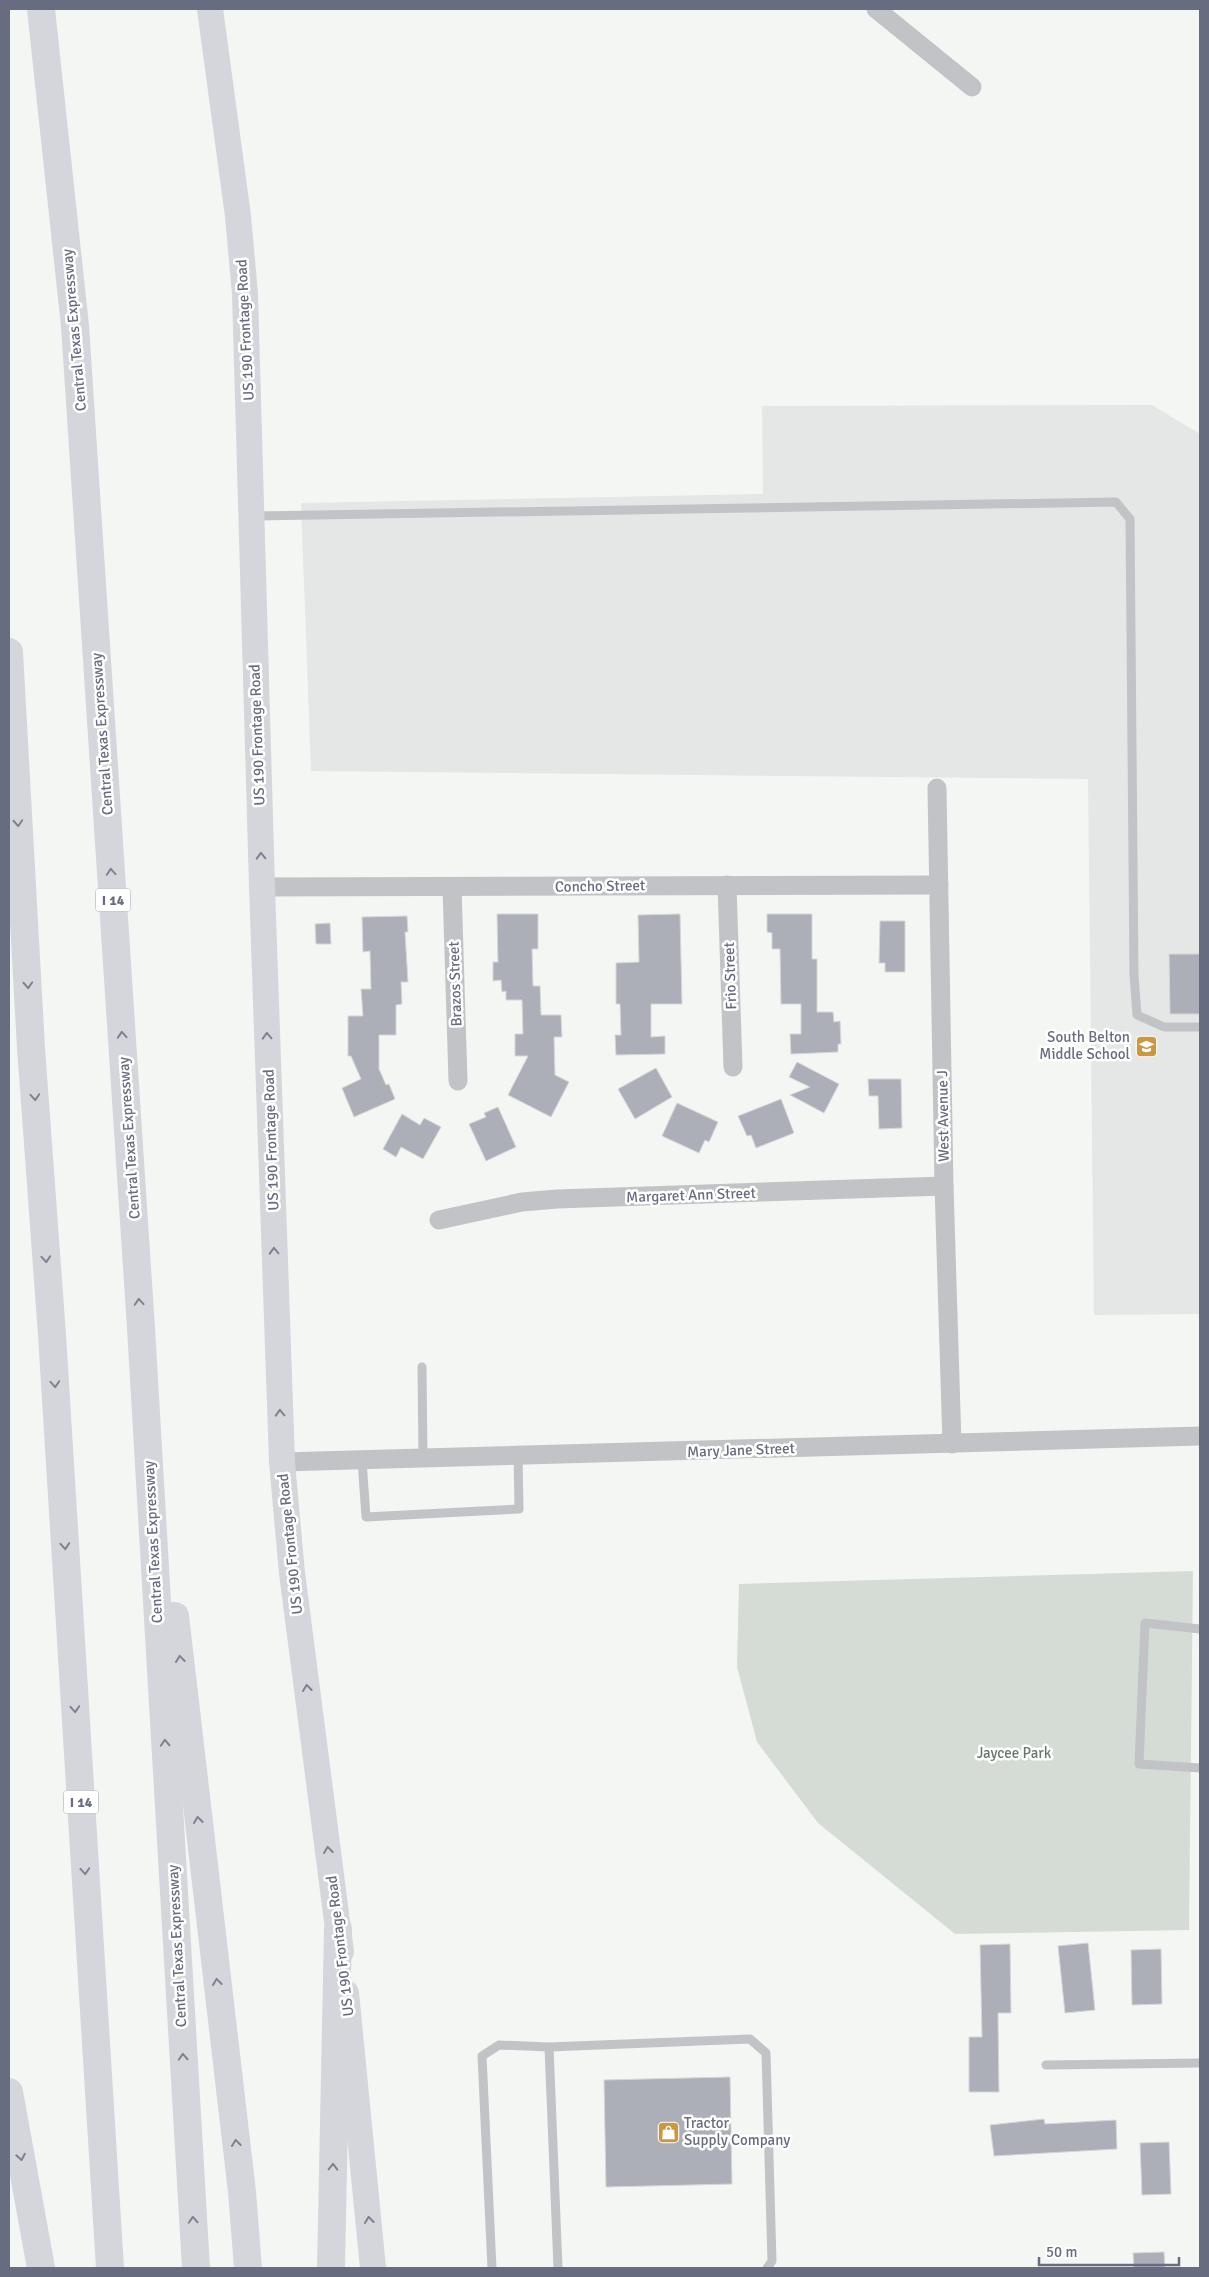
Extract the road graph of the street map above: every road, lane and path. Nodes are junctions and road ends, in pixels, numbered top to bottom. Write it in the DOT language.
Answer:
graph roads {
  1 [pos="41,9"];
  2 [pos="210,9"];
  3 [pos="876,9"];
  4 [pos="972,87"];
  5 [pos="251,516"];
  6 [pos="9,652"];
  7 [pos="937,788"];
  8 [pos="727,885"];
  9 [pos="939,885"];
  10 [pos="262,886"];
  11 [pos="452,887"];
  12 [pos="1200,1027"];
  13 [pos="734,1067"];
  14 [pos="458,1081"];
  15 [pos="944,1186"];
  16 [pos="439,1220"];
  17 [pos="141,1328"];
  18 [pos="422,1367"];
  19 [pos="1200,1436"];
  20 [pos="952,1444"];
  21 [pos="518,1456"];
  22 [pos="423,1458"];
  23 [pos="362,1460"];
  24 [pos="282,1462"];
  25 [pos="1200,1629"];
  26 [pos="1200,1768"];
  27 [pos="338,1929"];
  28 [pos="549,2046"];
  29 [pos="1200,2063"];
  30 [pos="1046,2065"];
  31 [pos="9,2092"];
  32 [pos="41,2268"];
  33 [pos="110,2268"];
  34 [pos="196,2268"];
  35 [pos="248,2268"];
  36 [pos="331,2268"];
  37 [pos="373,2268"];
  38 [pos="492,2268"];
  39 [pos="558,2268"];
  40 [pos="766,2268"];
  17 -- 1 [label="highway, Central Texas Expressway / I 14, one-way"];
  2 -- 5 [label="main road, US 190 Frontage Road"];
  3 -- 4 [label="street"];
  10 -- 5 [label="main road, US 190 Frontage Road, one-way"];
  5 -- 12 [label="lane"];
  6 -- 33 [label="highway, I 14, one-way"];
  7 -- 9 [label="street, West Avenue J"];
  8 -- 9 [label="street, Concho Street"];
  8 -- 11 [label="street, Concho Street"];
  8 -- 13 [label="street, Frio Street"];
  9 -- 15 [label="street, West Avenue J"];
  10 -- 11 [label="street, Concho Street"];
  24 -- 10 [label="main road, US 190 Frontage Road, one-way"];
  11 -- 14 [label="street, Brazos Street"];
  15 -- 16 [label="street, Margaret Ann Street"];
  15 -- 20 [label="street, West Avenue J"];
  34 -- 17 [label="highway, Central Texas Expressway / I 14, one-way"];
  35 -- 17 [label="highway, one-way"];
  18 -- 22 [label="lane"];
  19 -- 20 [label="street, Mary Jane Street"];
  20 -- 21 [label="street, Mary Jane Street"];
  21 -- 22 [label="street, Mary Jane Street"];
  21 -- 23 [label="lane"];
  22 -- 23 [label="street, Mary Jane Street"];
  23 -- 24 [label="street, Mary Jane Street"];
  27 -- 24 [label="main road, US 190 Frontage Road, one-way"];
  25 -- 26 [label="lane"];
  36 -- 27 [label="highway, one-way"];
  37 -- 27 [label="main road, US 190 Frontage Road, one-way"];
  28 -- 38 [label="lane"];
  28 -- 39 [label="lane"];
  28 -- 40 [label="lane"];
  29 -- 30 [label="lane"];
  31 -- 32 [label="highway, one-way"];
}
